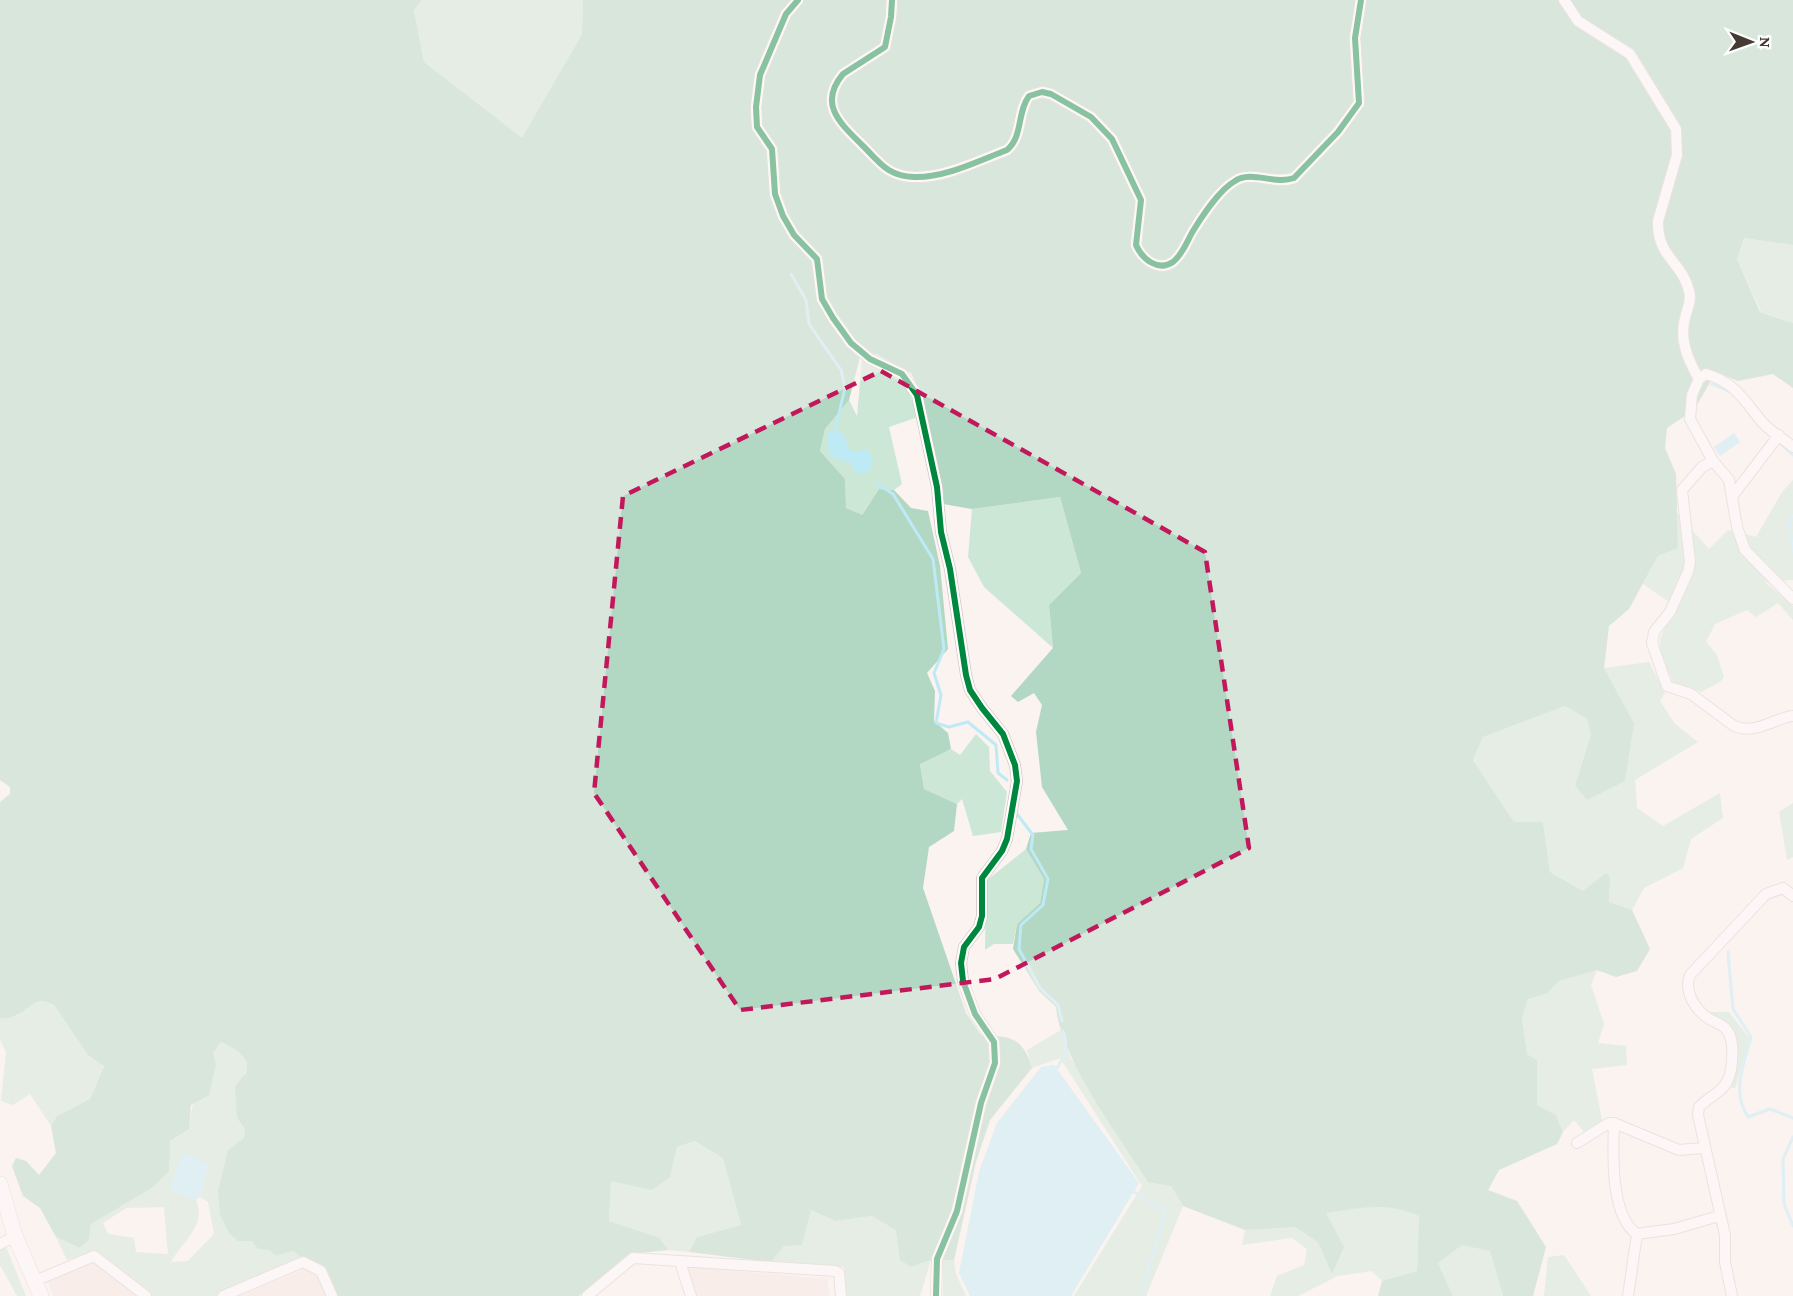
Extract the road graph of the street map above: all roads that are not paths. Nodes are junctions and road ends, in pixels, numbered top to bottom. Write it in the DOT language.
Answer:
graph roads {
  1 [pos="798,0"];
  2 [pos="891,0"];
  3 [pos="1362,0"];
  4 [pos="1564,0"];
  5 [pos="1699,379"];
  6 [pos="1779,435"];
  7 [pos="1793,447"];
  8 [pos="1713,461"];
  9 [pos="1734,494"];
  10 [pos="1793,599"];
  11 [pos="1793,717"];
  12 [pos="1793,896"];
  13 [pos="1614,1123"];
  14 [pos="1577,1143"];
  15 [pos="1703,1149"];
  16 [pos="0,1184"];
  17 [pos="1719,1216"];
  18 [pos="1637,1234"];
  19 [pos="15,1236"];
  20 [pos="0,1244"];
  21 [pos="680,1262"];
  22 [pos="35,1281"];
  23 [pos="41,1296"];
  24 [pos="146,1296"];
  25 [pos="224,1296"];
  26 [pos="332,1296"];
  27 [pos="586,1296"];
  28 [pos="691,1296"];
  29 [pos="841,1296"];
  30 [pos="936,1296"];
  31 [pos="1628,1296"];
  32 [pos="1732,1296"];
  1 -- 30 [label="street"];
  2 -- 3 [label="street"];
  4 -- 5 [label="street"];
  5 -- 6 [label="street"];
  5 -- 8 [label="street"];
  6 -- 7 [label="street"];
  6 -- 9 [label="street"];
  8 -- 9 [label="street"];
  8 -- 11 [label="street"];
  9 -- 10 [label="street"];
  12 -- 15 [label="street"];
  13 -- 14 [label="street"];
  13 -- 15 [label="street"];
  13 -- 18 [label="street"];
  15 -- 17 [label="street"];
  16 -- 19 [label="main road"];
  17 -- 18 [label="street"];
  17 -- 32 [label="street"];
  18 -- 31 [label="street"];
  19 -- 20 [label="street"];
  19 -- 22 [label="main road"];
  21 -- 27 [label="street"];
  21 -- 28 [label="street"];
  21 -- 29 [label="street"];
  22 -- 23 [label="main road"];
  22 -- 24 [label="street"];
  25 -- 26 [label="street"];
}
